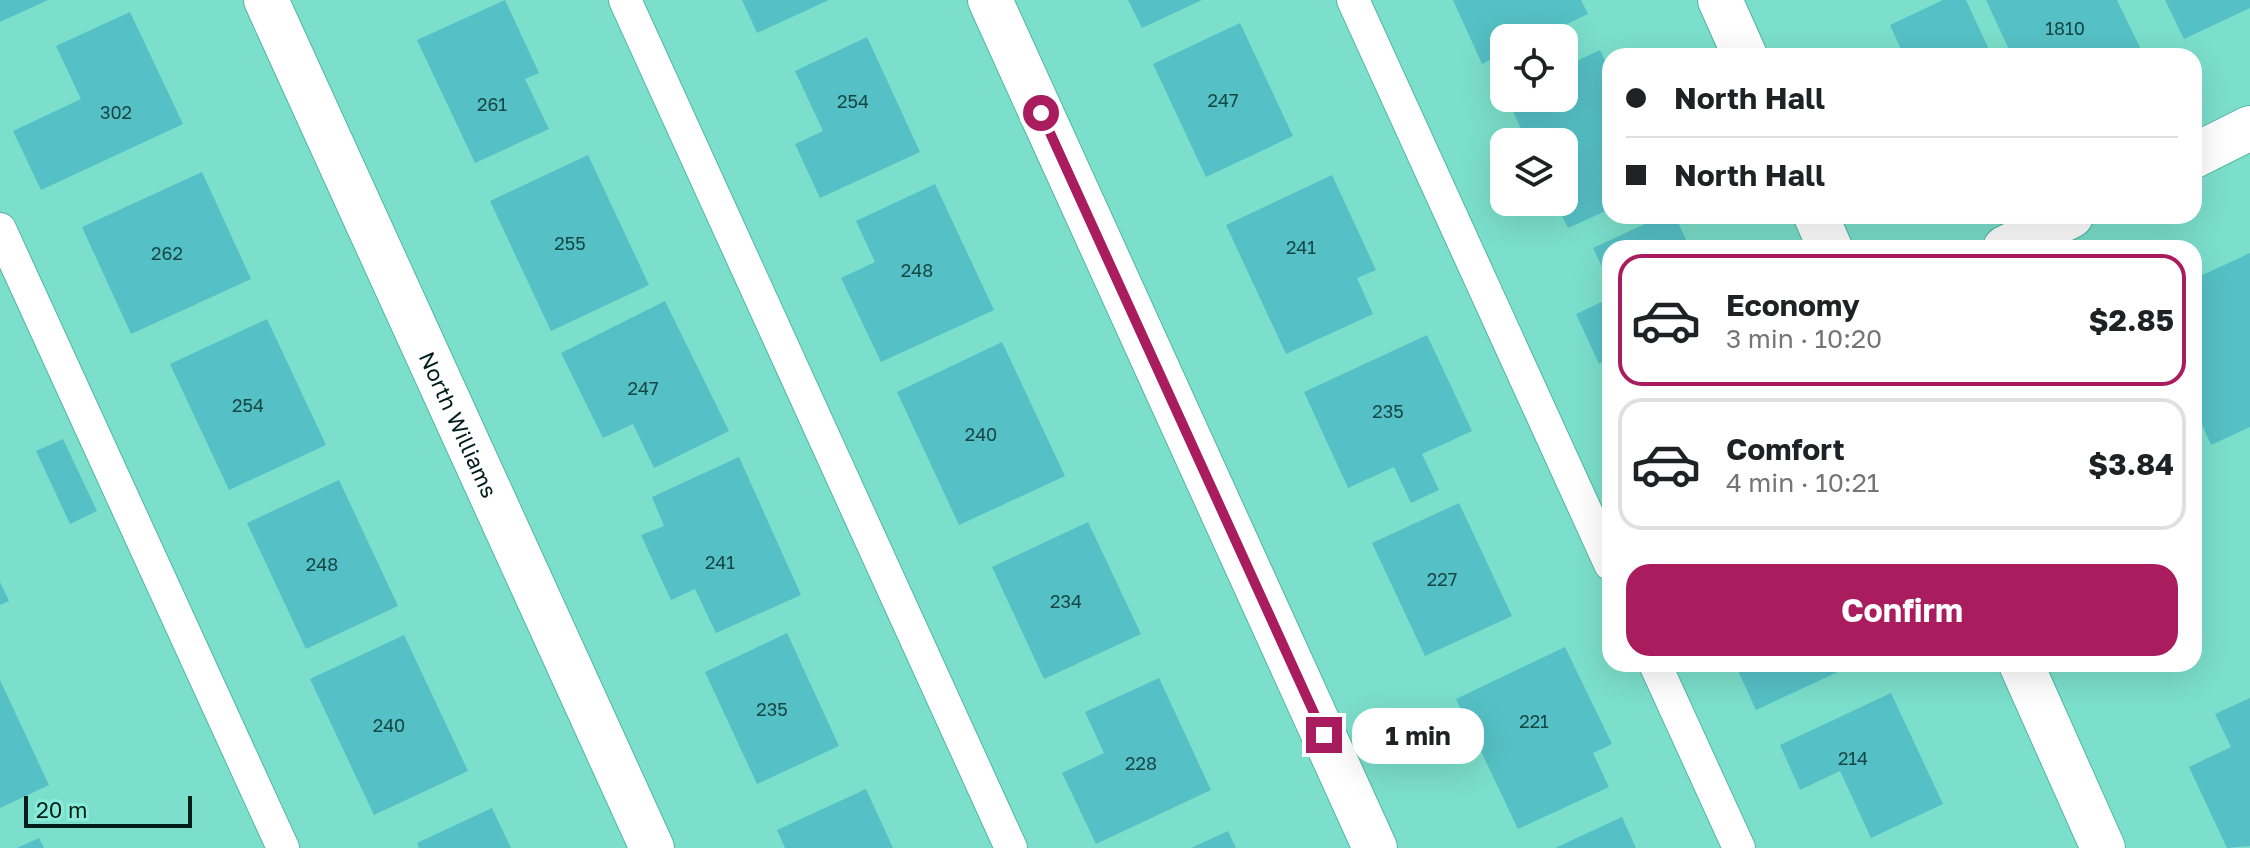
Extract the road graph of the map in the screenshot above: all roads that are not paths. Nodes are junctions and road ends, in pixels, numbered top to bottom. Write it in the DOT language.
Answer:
graph roads {
  1 [pos="266,0"];
  2 [pos="625,0"];
  3 [pos="990,0"];
  4 [pos="1353,0"];
  5 [pos="1720,0"];
  6 [pos="1741,48"];
  7 [pos="2250,128"];
  8 [pos="2202,152"];
  9 [pos="2054,224"];
  10 [pos="0,229"];
  11 [pos="2022,240"];
  12 [pos="1602,546"];
  13 [pos="1659,672"];
  14 [pos="2025,672"];
  15 [pos="283,848"];
  16 [pos="652,848"];
  17 [pos="1011,848"];
  18 [pos="1375,848"];
  19 [pos="1739,848"];
  20 [pos="2103,848"];
  1 -- 16 [label="street, North Williams"];
  2 -- 17 [label="lane"];
  3 -- 18 [label="street"];
  4 -- 12 [label="lane"];
  5 -- 6 [label="street"];
  7 -- 8 [label="street"];
  9 -- 11 [label="street"];
  10 -- 15 [label="lane"];
  13 -- 19 [label="lane"];
  14 -- 20 [label="street"];
}
